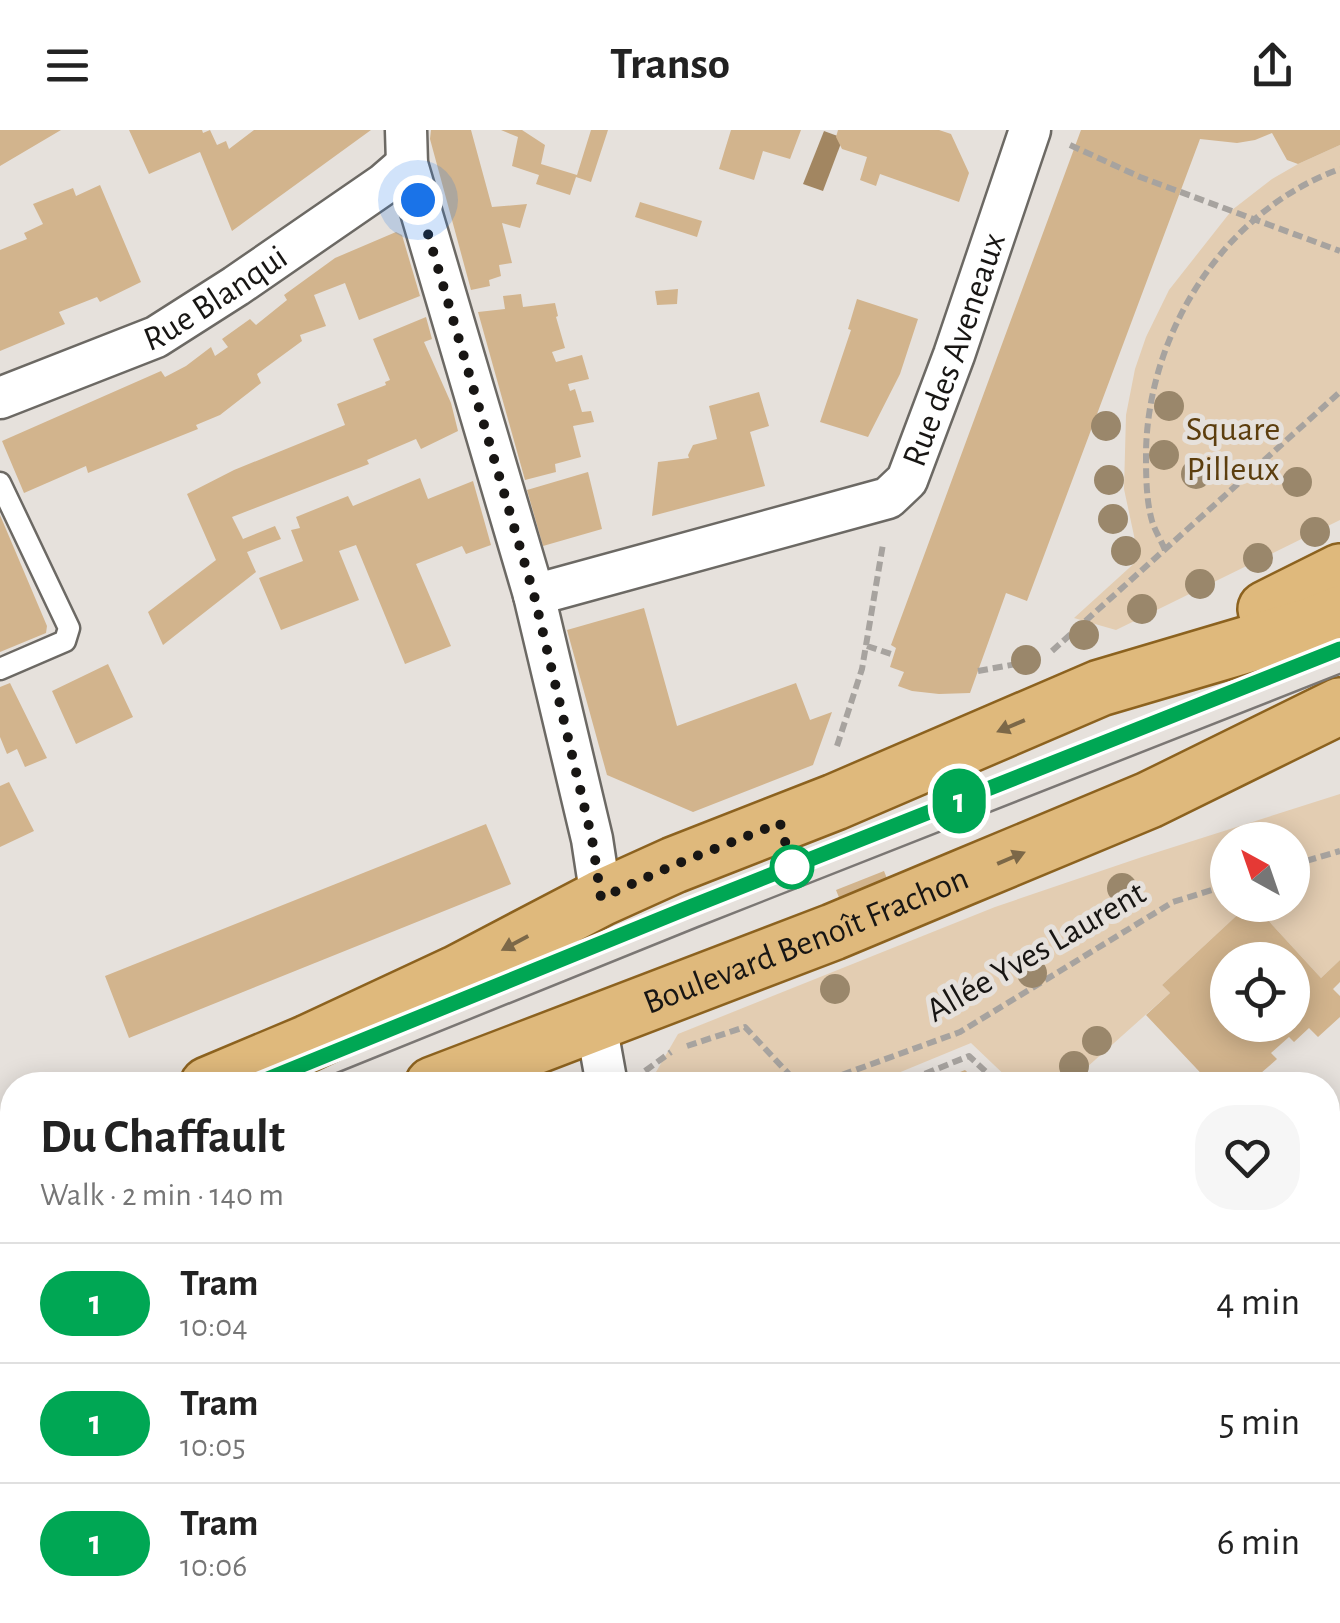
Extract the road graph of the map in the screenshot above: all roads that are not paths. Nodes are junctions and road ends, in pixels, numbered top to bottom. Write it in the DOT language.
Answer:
graph roads {
  1 [pos="1042,134"];
  2 [pos="407,147"];
  3 [pos="0,398"];
  4 [pos="0,482"];
  5 [pos="1340,572"];
  6 [pos="534,595"];
  7 [pos="1340,614"];
  8 [pos="0,668"];
  9 [pos="1066,685"];
  10 [pos="1340,706"];
  11 [pos="1340,743"];
  12 [pos="1149,800"];
  13 [pos="601,898"];
  14 [pos="596,1024"];
  15 [pos="239,1072"];
  16 [pos="468,1072"];
  17 [pos="604,1072"];
  1 -- 6 [label="street, Rue des Aveneaux"];
  2 -- 3 [label="street, Rue Blanqui"];
  2 -- 6 [label="street"];
  4 -- 8 [label="lane"];
  5 -- 9 [label="main road"];
  6 -- 13 [label="street"];
  7 -- 9 [label="main road"];
  9 -- 13 [label="main road, one-way"];
  10 -- 12 [label="main road, Boulevard Benoît Frachon"];
  11 -- 12 [label="main road"];
  14 -- 12 [label="main road, Boulevard Benoît Frachon, one-way"];
  13 -- 15 [label="main road, one-way"];
  14 -- 16 [label="main road, Boulevard Benoît Frachon"];
  14 -- 17 [label="street"];
}
